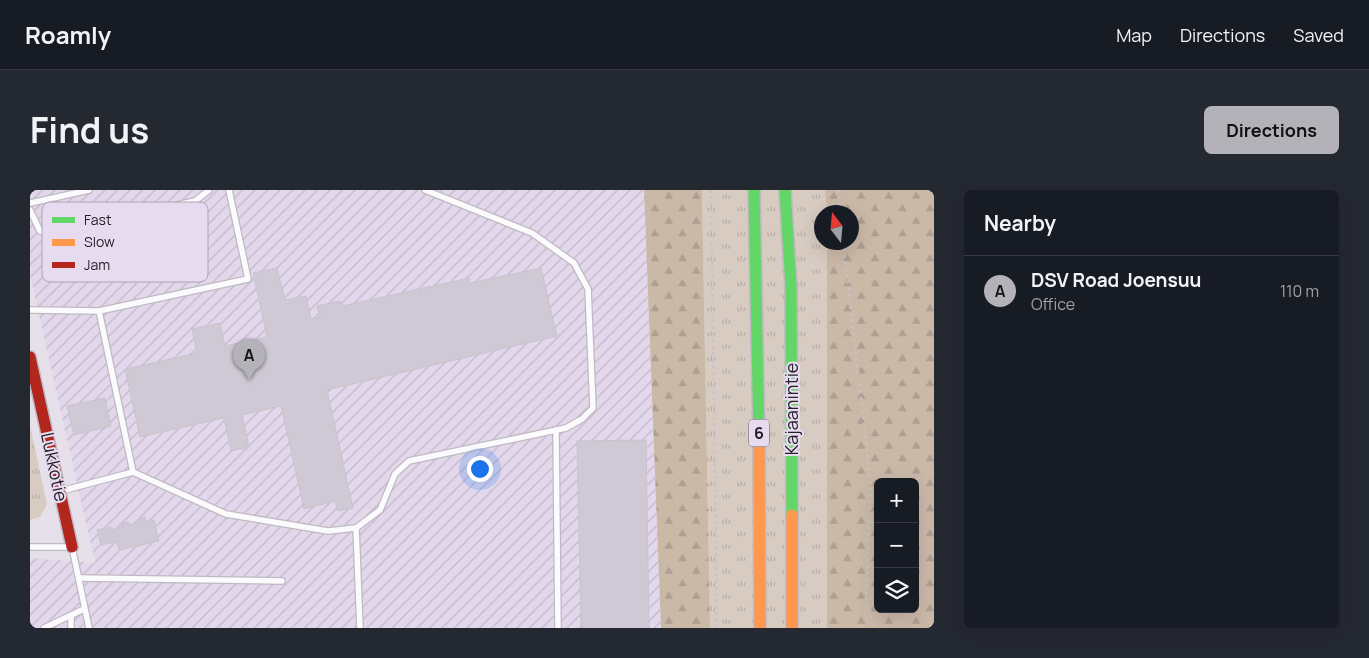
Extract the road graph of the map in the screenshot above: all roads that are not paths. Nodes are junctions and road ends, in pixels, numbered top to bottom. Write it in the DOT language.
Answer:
graph roads {
  1 [pos="89,190"];
  2 [pos="209,190"];
  3 [pos="229,190"];
  4 [pos="425,190"];
  5 [pos="754,190"];
  6 [pos="785,190"];
  7 [pos="190,202"];
  8 [pos="30,203"];
  9 [pos="30,210"];
  10 [pos="42,231"];
  11 [pos="30,310"];
  12 [pos="99,312"];
  13 [pos="30,357"];
  14 [pos="556,430"];
  15 [pos="133,472"];
  16 [pos="60,491"];
  17 [pos="356,528"];
  18 [pos="30,547"];
  19 [pos="72,547"];
  20 [pos="78,578"];
  21 [pos="282,581"];
  22 [pos="84,609"];
  23 [pos="71,616"];
  24 [pos="44,628"];
  25 [pos="70,628"];
  26 [pos="89,628"];
  27 [pos="360,628"];
  28 [pos="558,628"];
  29 [pos="760,628"];
  30 [pos="792,628"];
  1 -- 8 [label="lane"];
  2 -- 7 [label="lane"];
  3 -- 12 [label="lane"];
  4 -- 14 [label="lane"];
  5 -- 29 [label="main road, Kajaanintie / 6"];
  6 -- 30 [label="main road, Kajaanintie / 6"];
  9 -- 10 [label="lane"];
  11 -- 12 [label="lane"];
  12 -- 15 [label="lane"];
  13 -- 16 [label="main road, Lukkotie"];
  14 -- 17 [label="lane"];
  14 -- 28 [label="lane"];
  15 -- 16 [label="lane"];
  15 -- 17 [label="lane"];
  16 -- 19 [label="main road, Lukkotie"];
  17 -- 27 [label="lane"];
  18 -- 19 [label="lane"];
  19 -- 20 [label="lane"];
  20 -- 21 [label="lane"];
  20 -- 22 [label="lane"];
  22 -- 23 [label="lane"];
  22 -- 26 [label="lane"];
  23 -- 24 [label="lane"];
  23 -- 25 [label="lane"];
}
